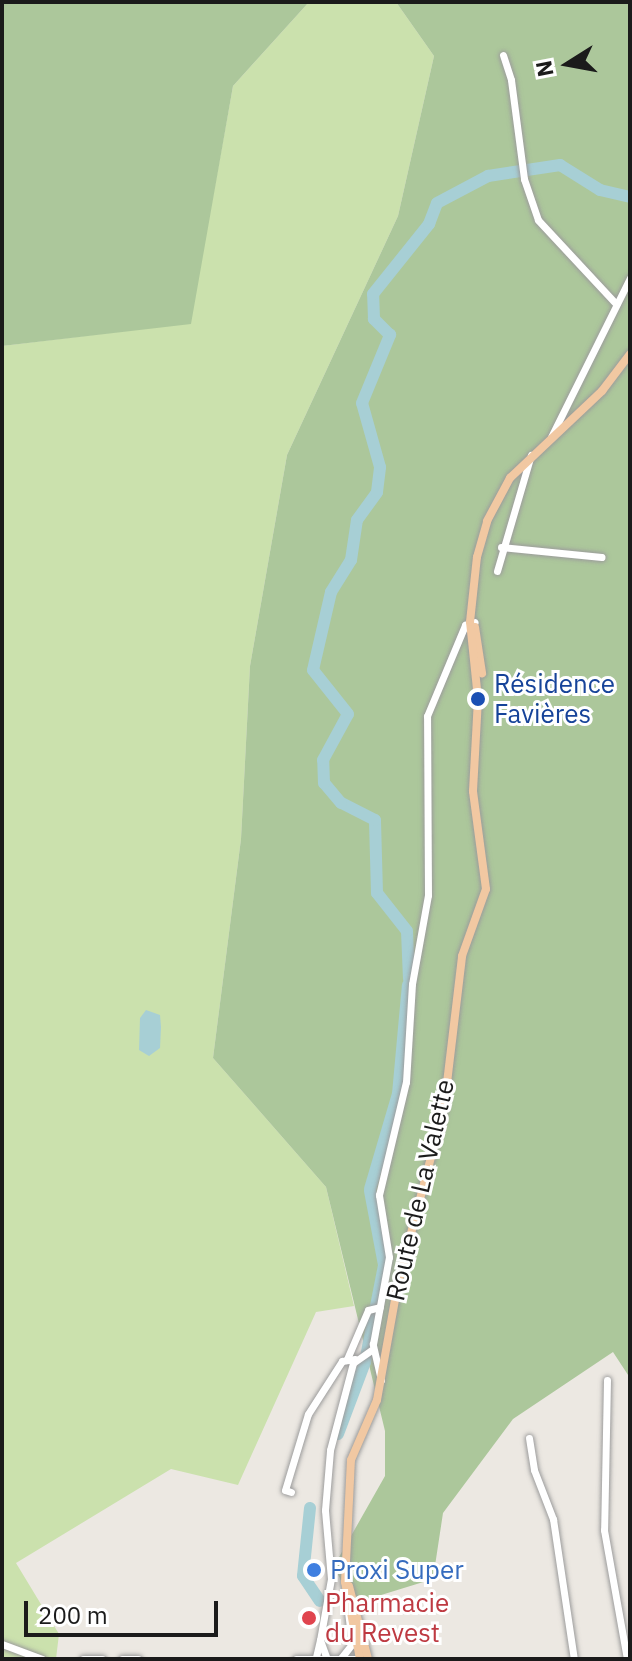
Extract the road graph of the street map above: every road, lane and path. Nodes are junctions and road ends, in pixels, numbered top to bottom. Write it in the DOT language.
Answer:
graph roads {
  1 [pos="503,55"];
  2 [pos="630,278"];
  3 [pos="616,304"];
  4 [pos="630,354"];
  5 [pos="551,437"];
  6 [pos="531,455"];
  7 [pos="501,547"];
  8 [pos="602,557"];
  9 [pos="497,571"];
  10 [pos="472,622"];
  11 [pos="377,1307"];
  12 [pos="369,1351"];
  13 [pos="351,1359"];
  14 [pos="381,1380"];
  15 [pos="607,1380"];
  16 [pos="529,1438"];
  17 [pos="291,1492"];
  18 [pos="344,1566"];
  19 [pos="347,1598"];
  20 [pos="320,1640"];
  21 [pos="2,1644"];
  22 [pos="316,1657"];
  23 [pos="90,1658"];
  24 [pos="327,1658"];
  25 [pos="341,1658"];
  26 [pos="42,1659"];
  27 [pos="83,1659"];
  28 [pos="102,1659"];
  29 [pos="122,1659"];
  30 [pos="138,1659"];
  31 [pos="296,1659"];
  32 [pos="362,1659"];
  33 [pos="574,1659"];
  34 [pos="627,1659"];
  1 -- 3 [label="street"];
  2 -- 3 [label="street"];
  3 -- 5 [label="street"];
  4 -- 5 [label="main road, Route de La Valette"];
  5 -- 6 [label="main road, Route de La Valette"];
  6 -- 7 [label="street"];
  6 -- 10 [label="main road, Route de La Valette"];
  7 -- 8 [label="street"];
  7 -- 9 [label="street"];
  10 -- 11 [label="street"];
  10 -- 14 [label="main road, Route de La Valette"];
  11 -- 12 [label="street"];
  11 -- 13 [label="street"];
  12 -- 13 [label="street"];
  12 -- 14 [label="street"];
  13 -- 17 [label="street"];
  13 -- 20 [label="street"];
  14 -- 18 [label="main road, Route de La Valette"];
  15 -- 34 [label="street"];
  16 -- 33 [label="street"];
  18 -- 19 [label="main road, Route de La Valette"];
  18 -- 32 [label="main road, Route de La Valette"];
  19 -- 25 [label="street"];
  19 -- 32 [label="main road, Route de La Valette"];
  20 -- 22 [label="street"];
  20 -- 24 [label="street"];
  21 -- 26 [label="street"];
  22 -- 24 [label="street"];
  22 -- 31 [label="street"];
  23 -- 27 [label="street"];
  23 -- 28 [label="street"];
  24 -- 25 [label="street"];
  25 -- 32 [label="street"];
  29 -- 30 [label="street"];
}
